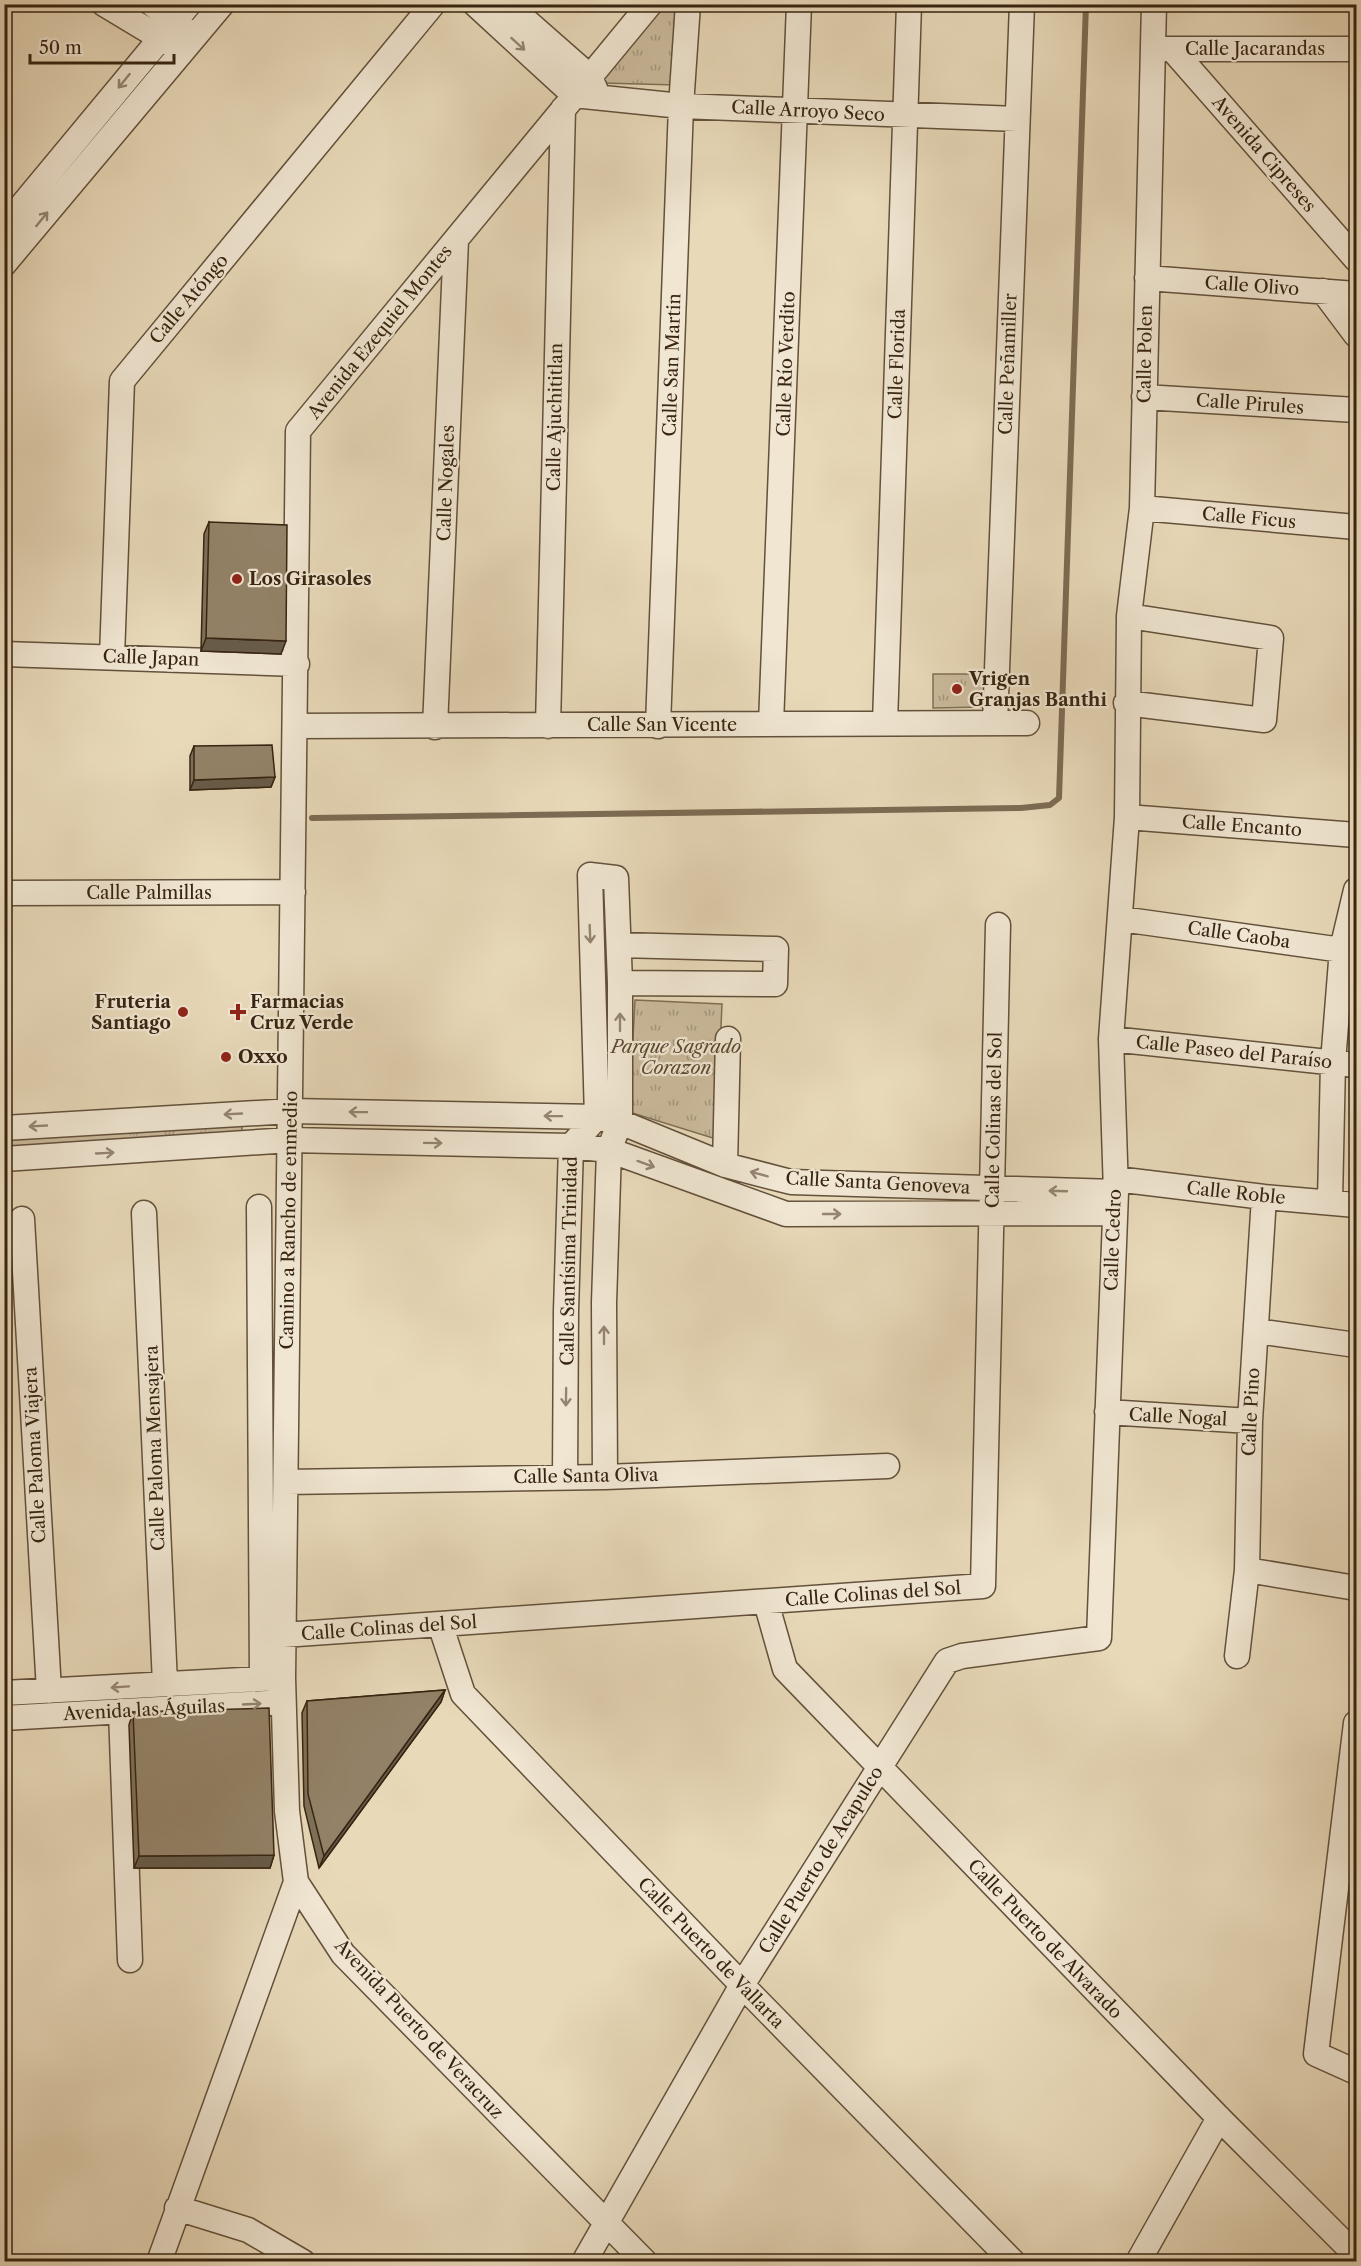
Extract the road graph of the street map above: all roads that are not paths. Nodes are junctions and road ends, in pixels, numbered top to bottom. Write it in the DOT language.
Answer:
graph roads {
  1 [pos="104,4"];
  2 [pos="152,4"];
  3 [pos="222,4"];
  4 [pos="433,4"];
  5 [pos="475,4"];
  6 [pos="507,4"];
  7 [pos="650,4"];
  8 [pos="688,4"];
  9 [pos="799,4"];
  10 [pos="909,4"];
  11 [pos="1022,4"];
  12 [pos="1154,4"];
  13 [pos="174,21"];
  14 [pos="188,45"];
  15 [pos="1163,49"];
  16 [pos="1356,49"];
  17 [pos="576,94"];
  18 [pos="681,106"];
  19 [pos="796,110"];
  20 [pos="905,115"];
  21 [pos="1017,119"];
  22 [pos="4,227"];
  23 [pos="456,240"];
  24 [pos="1356,259"];
  25 [pos="4,264"];
  26 [pos="1146,278"];
  27 [pos="1323,291"];
  28 [pos="1356,294"];
  29 [pos="1356,336"];
  30 [pos="1144,397"];
  31 [pos="1356,410"];
  32 [pos="1142,508"];
  33 [pos="1356,527"];
  34 [pos="1129,616"];
  35 [pos="4,654"];
  36 [pos="112,657"];
  37 [pos="297,664"];
  38 [pos="1126,703"];
  39 [pos="885,723"];
  40 [pos="995,723"];
  41 [pos="1027,723"];
  42 [pos="771,724"];
  43 [pos="296,726"];
  44 [pos="548,726"];
  45 [pos="658,726"];
  46 [pos="435,727"];
  47 [pos="1126,817"];
  48 [pos="1356,835"];
  49 [pos="1356,890"];
  50 [pos="292,892"];
  51 [pos="4,893"];
  52 [pos="1120,919"];
  53 [pos="998,925"];
  54 [pos="619,945"];
  55 [pos="1349,951"];
  56 [pos="620,983"];
  57 [pos="728,1038"];
  58 [pos="1111,1040"];
  59 [pos="1345,1064"];
  60 [pos="291,1111"];
  61 [pos="609,1120"];
  62 [pos="4,1128"];
  63 [pos="290,1140"];
  64 [pos="571,1146"];
  65 [pos="609,1150"];
  66 [pos="4,1159"];
  67 [pos="725,1165"];
  68 [pos="992,1188"];
  69 [pos="1115,1195"];
  70 [pos="1264,1197"];
  71 [pos="1330,1201"];
  72 [pos="1356,1205"];
  73 [pos="259,1207"];
  74 [pos="144,1213"];
  75 [pos="992,1214"];
  76 [pos="22,1219"];
  77 [pos="1256,1331"];
  78 [pos="1356,1345"];
  79 [pos="1107,1412"];
  80 [pos="1250,1421"];
  81 [pos="887,1466"];
  82 [pos="565,1477"];
  83 [pos="605,1477"];
  84 [pos="286,1482"];
  85 [pos="1246,1570"];
  86 [pos="1356,1588"];
  87 [pos="766,1602"];
  88 [pos="440,1624"];
  89 [pos="284,1635"];
  90 [pos="962,1656"];
  91 [pos="1238,1656"];
  92 [pos="272,1678"];
  93 [pos="165,1684"];
  94 [pos="49,1691"];
  95 [pos="4,1693"];
  96 [pos="283,1702"];
  97 [pos="121,1712"];
  98 [pos="4,1718"];
  99 [pos="1356,1723"];
  100 [pos="879,1768"];
  101 [pos="1349,1845"];
  102 [pos="296,1882"];
  103 [pos="130,1960"];
  104 [pos="742,1985"];
  105 [pos="1356,2072"];
  106 [pos="1219,2118"];
  107 [pos="177,2208"];
  108 [pos="606,2224"];
  109 [pos="1356,2255"];
  110 [pos="159,2262"];
  111 [pos="303,2262"];
  112 [pos="584,2262"];
  113 [pos="645,2262"];
  114 [pos="1014,2262"];
  115 [pos="1138,2262"];
  1 -- 13 [label="street"];
  2 -- 13 [label="street"];
  3 -- 14 [label="street"];
  4 -- 36 [label="street, Calle Atóngo"];
  5 -- 17 [label="street, Calle Arroyo Seco, one-way"];
  6 -- 17 [label="street, Calle Arroyo Seco"];
  7 -- 17 [label="street, Avenida Ezequiel Montes"];
  8 -- 18 [label="street, Calle San Martin"];
  9 -- 19 [label="street, Calle Río Verdito"];
  10 -- 20 [label="street, Calle Florida"];
  11 -- 21 [label="street, Calle Peñamiller"];
  12 -- 15 [label="street, Calle Polen"];
  13 -- 14 [label="street"];
  13 -- 22 [label="street, one-way"];
  25 -- 14 [label="street, one-way"];
  15 -- 16 [label="street, Calle Jacarandas"];
  15 -- 24 [label="street, Avenida Cipreses"];
  15 -- 26 [label="street, Calle Polen"];
  17 -- 18 [label="street, Calle Arroyo Seco"];
  17 -- 23 [label="street, Avenida Ezequiel Montes"];
  17 -- 44 [label="street, Calle Ajuchititlan"];
  18 -- 19 [label="street, Calle Arroyo Seco"];
  18 -- 45 [label="street, Calle San Martin"];
  19 -- 20 [label="street, Calle Arroyo Seco"];
  19 -- 42 [label="street, Calle Río Verdito"];
  20 -- 21 [label="street, Calle Arroyo Seco"];
  20 -- 39 [label="street, Calle Florida"];
  21 -- 40 [label="street, Calle Peñamiller"];
  23 -- 37 [label="street, Avenida Ezequiel Montes"];
  23 -- 46 [label="street, Calle Nogales"];
  26 -- 27 [label="street, Calle Olivo"];
  26 -- 30 [label="street, Calle Polen"];
  27 -- 28 [label="street, Calle Olivo"];
  27 -- 29 [label="street"];
  30 -- 31 [label="street, Calle Pirules"];
  30 -- 32 [label="street, Calle Polen"];
  32 -- 33 [label="street, Calle Ficus"];
  32 -- 34 [label="street, Calle Polen"];
  34 -- 38 [label="street, Calle Polen"];
  34 -- 38 [label="street"];
  35 -- 36 [label="street, Calle Japan"];
  36 -- 37 [label="street, Calle Japan"];
  37 -- 43 [label="street, Avenida Ezequiel Montes"];
  38 -- 47 [label="street, Calle Cedro"];
  39 -- 40 [label="street, Calle San Vicente"];
  39 -- 42 [label="street, Calle San Vicente"];
  40 -- 41 [label="street, Calle San Vicente"];
  42 -- 45 [label="street, Calle San Vicente"];
  43 -- 46 [label="street, Calle San Vicente"];
  43 -- 50 [label="street, Camino a Rancho de enmedio"];
  44 -- 45 [label="street, Calle San Vicente"];
  44 -- 46 [label="street, Calle San Vicente"];
  47 -- 48 [label="street, Calle Encanto"];
  47 -- 52 [label="street, Calle Cedro"];
  49 -- 55 [label="street"];
  50 -- 51 [label="street, Calle Palmillas"];
  50 -- 60 [label="street, Camino a Rancho de enmedio"];
  52 -- 55 [label="street, Calle Caoba"];
  52 -- 58 [label="street, Calle Cedro"];
  53 -- 68 [label="street, Calle Colinas del Sol"];
  54 -- 56 [label="street, Calle Santísima Trinidad"];
  54 -- 56 [label="street"];
  54 -- 61 [label="street, Calle Santísima Trinidad, one-way"];
  55 -- 59 [label="street"];
  61 -- 56 [label="street, Calle Santísima Trinidad, one-way"];
  57 -- 67 [label="street"];
  58 -- 59 [label="street, Calle Paseo del Paraíso"];
  58 -- 69 [label="street, Calle Cedro"];
  59 -- 71 [label="street"];
  61 -- 60 [label="street, Calle Santa Genoveva, one-way"];
  60 -- 62 [label="street, Calle Santa Genoveva, one-way"];
  60 -- 63 [label="street, Camino a Rancho de enmedio"];
  61 -- 64 [label="street, Calle Santísima Trinidad"];
  61 -- 65 [label="street, Calle Santísima Trinidad"];
  61 -- 67 [label="street, Calle Santa Genoveva"];
  63 -- 64 [label="street, Calle Santa Genoveva, one-way"];
  66 -- 63 [label="street, Calle Santa Genoveva, one-way"];
  63 -- 84 [label="street, Camino a Rancho de enmedio"];
  64 -- 65 [label="street, Calle Santa Genoveva"];
  64 -- 82 [label="street, Calle Santísima Trinidad, one-way"];
  65 -- 75 [label="street, Calle Santa Genoveva, one-way"];
  83 -- 65 [label="street, Calle Santísima Trinidad, one-way"];
  68 -- 67 [label="street, Calle Santa Genoveva, one-way"];
  69 -- 68 [label="street, Calle Santa Genoveva, one-way"];
  68 -- 75 [label="street, Calle Colinas del Sol"];
  69 -- 70 [label="street, Calle Roble"];
  69 -- 75 [label="street, Calle Santa Genoveva"];
  69 -- 79 [label="street, Calle Cedro"];
  70 -- 71 [label="street, Calle Roble"];
  70 -- 77 [label="street, Calle Pino"];
  71 -- 72 [label="street, Calle Roble"];
  73 -- 92 [label="street"];
  74 -- 93 [label="street, Calle Paloma Mensajera"];
  75 -- 87 [label="street, Calle Colinas del Sol"];
  76 -- 94 [label="street, Calle Paloma Viajera"];
  77 -- 78 [label="street"];
  77 -- 80 [label="street, Calle Pino"];
  79 -- 80 [label="street, Calle Nogal"];
  79 -- 90 [label="street, Calle Cedro"];
  80 -- 85 [label="street, Calle Pino"];
  81 -- 83 [label="street, Calle Santa Oliva"];
  82 -- 83 [label="street, Calle Santa Oliva"];
  82 -- 84 [label="street, Calle Santa Oliva"];
  84 -- 89 [label="street, Camino a Rancho de enmedio"];
  85 -- 86 [label="street"];
  85 -- 91 [label="street, Calle Pino"];
  87 -- 88 [label="street, Calle Colinas del Sol"];
  87 -- 100 [label="street, Calle Puerto de Alvarado"];
  88 -- 89 [label="street, Calle Colinas del Sol"];
  88 -- 104 [label="street, Calle Puerto de Vallarta"];
  89 -- 92 [label="street, Camino a Rancho de enmedio"];
  90 -- 100 [label="street, Calle Puerto de Acapulco"];
  92 -- 93 [label="street, Avenida las Águilas"];
  92 -- 96 [label="street, Avenida Puerto de Veracruz"];
  93 -- 94 [label="street, Avenida las Águilas, one-way"];
  94 -- 95 [label="street, Avenida las Águilas"];
  97 -- 96 [label="street, Avenida las Águilas, one-way"];
  96 -- 102 [label="street, Avenida Puerto de Veracruz"];
  97 -- 98 [label="street, Avenida las Águilas"];
  97 -- 103 [label="street"];
  99 -- 101 [label="street"];
  100 -- 104 [label="street, Calle Puerto de Acapulco"];
  100 -- 106 [label="street, Calle Puerto de Alvarado"];
  101 -- 105 [label="street"];
  102 -- 107 [label="street"];
  102 -- 108 [label="street, Avenida Puerto de Veracruz"];
  104 -- 108 [label="street, Calle Puerto de Acapulco"];
  104 -- 114 [label="street, Calle Puerto de Vallarta"];
  106 -- 109 [label="street, Calle Puerto de Alvarado"];
  106 -- 115 [label="street"];
  107 -- 110 [label="street"];
  107 -- 111 [label="street"];
  108 -- 112 [label="street, Calle Puerto de Acapulco"];
  108 -- 113 [label="street, Avenida Puerto de Veracruz"];
}
